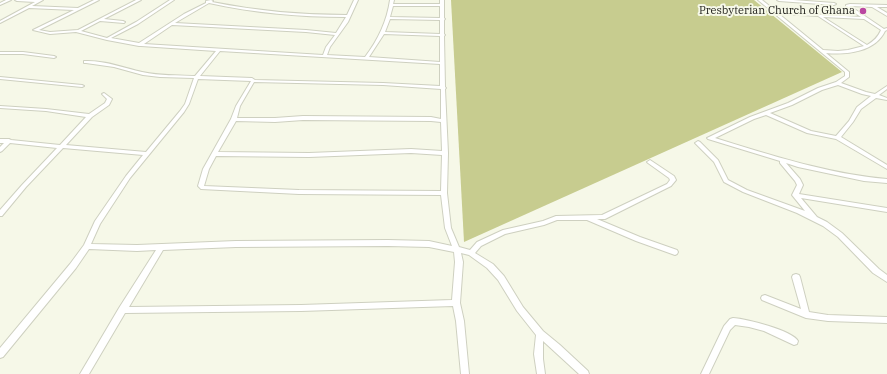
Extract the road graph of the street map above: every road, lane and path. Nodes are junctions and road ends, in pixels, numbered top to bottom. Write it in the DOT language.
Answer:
graph roads {
  1 [pos="9,0"];
  2 [pos="17,0"];
  3 [pos="97,0"];
  4 [pos="139,0"];
  5 [pos="172,0"];
  6 [pos="212,0"];
  7 [pos="356,0"];
  8 [pos="760,0"];
  9 [pos="779,0"];
  10 [pos="873,0"];
  11 [pos="40,1"];
  12 [pos="207,2"];
  13 [pos="392,2"];
  14 [pos="442,2"];
  15 [pos="0,4"];
  16 [pos="834,4"];
  17 [pos="873,6"];
  18 [pos="881,6"];
  19 [pos="887,6"];
  20 [pos="29,7"];
  21 [pos="80,9"];
  22 [pos="776,13"];
  23 [pos="887,15"];
  24 [pos="349,16"];
  25 [pos="819,16"];
  26 [pos="388,18"];
  27 [pos="863,18"];
  28 [pos="443,19"];
  29 [pos="100,20"];
  30 [pos="0,22"];
  31 [pos="123,22"];
  32 [pos="172,24"];
  33 [pos="885,30"];
  34 [pos="78,31"];
  35 [pos="383,33"];
  36 [pos="336,34"];
  37 [pos="443,35"];
  38 [pos="108,39"];
  39 [pos="139,45"];
  40 [pos="866,46"];
  41 [pos="218,51"];
  42 [pos="822,51"];
  43 [pos="0,53"];
  44 [pos="324,56"];
  45 [pos="54,58"];
  46 [pos="366,59"];
  47 [pos="86,62"];
  48 [pos="442,63"];
  49 [pos="0,78"];
  50 [pos="196,78"];
  51 [pos="253,81"];
  52 [pos="838,82"];
  53 [pos="82,86"];
  54 [pos="887,87"];
  55 [pos="444,88"];
  56 [pos="104,94"];
  57 [pos="876,96"];
  58 [pos="887,99"];
  59 [pos="0,107"];
  60 [pos="766,113"];
  61 [pos="90,116"];
  62 [pos="234,119"];
  63 [pos="444,121"];
  64 [pos="838,138"];
  65 [pos="0,141"];
  66 [pos="9,141"];
  67 [pos="698,143"];
  68 [pos="62,145"];
  69 [pos="0,150"];
  70 [pos="446,153"];
  71 [pos="146,154"];
  72 [pos="214,154"];
  73 [pos="779,159"];
  74 [pos="650,162"];
  75 [pos="887,167"];
  76 [pos="887,181"];
  77 [pos="444,193"];
  78 [pos="795,195"];
  79 [pos="887,210"];
  80 [pos="0,214"];
  81 [pos="585,217"];
  82 [pos="815,219"];
  83 [pos="87,246"];
  84 [pos="161,247"];
  85 [pos="457,250"];
  86 [pos="675,252"];
  87 [pos="471,253"];
  88 [pos="796,277"];
  89 [pos="887,279"];
  90 [pos="765,298"];
  91 [pos="456,303"];
  92 [pos="122,310"];
  93 [pos="806,315"];
  94 [pos="887,320"];
  95 [pos="540,334"];
  96 [pos="794,341"];
  97 [pos="0,354"];
  98 [pos="84,374"];
  99 [pos="465,374"];
  100 [pos="541,374"];
  101 [pos="585,374"];
  102 [pos="705,374"];
  1 -- 15 [label="street"];
  2 -- 11 [label="street"];
  3 -- 21 [label="street"];
  4 -- 29 [label="street"];
  5 -- 38 [label="street"];
  6 -- 12 [label="street"];
  7 -- 24 [label="street"];
  8 -- 22 [label="street"];
  9 -- 16 [label="street"];
  10 -- 18 [label="street"];
  11 -- 20 [label="street"];
  12 -- 24 [label="street"];
  12 -- 32 [label="street"];
  13 -- 14 [label="street"];
  13 -- 26 [label="street"];
  14 -- 28 [label="street"];
  17 -- 18 [label="street"];
  17 -- 23 [label="street"];
  17 -- 27 [label="street"];
  18 -- 19 [label="street"];
  20 -- 21 [label="street"];
  20 -- 30 [label="street"];
  21 -- 34 [label="street"];
  22 -- 25 [label="street"];
  22 -- 42 [label="street"];
  24 -- 36 [label="street"];
  25 -- 27 [label="street"];
  25 -- 40 [label="street"];
  26 -- 28 [label="street"];
  26 -- 35 [label="street"];
  27 -- 33 [label="street"];
  28 -- 37 [label="street"];
  29 -- 31 [label="street"];
  29 -- 34 [label="street"];
  32 -- 36 [label="street"];
  32 -- 39 [label="street"];
  33 -- 40 [label="street"];
  34 -- 38 [label="street"];
  35 -- 37 [label="street"];
  35 -- 46 [label="street"];
  36 -- 44 [label="street"];
  37 -- 48 [label="street"];
  38 -- 39 [label="street"];
  39 -- 41 [label="street"];
  40 -- 42 [label="street"];
  41 -- 44 [label="street"];
  41 -- 50 [label="street"];
  42 -- 52 [label="street"];
  43 -- 45 [label="street"];
  44 -- 46 [label="street"];
  46 -- 48 [label="street"];
  47 -- 50 [label="street"];
  48 -- 55 [label="street"];
  49 -- 53 [label="street"];
  50 -- 51 [label="street"];
  50 -- 71 [label="street"];
  51 -- 55 [label="street"];
  51 -- 62 [label="street"];
  52 -- 57 [label="street"];
  52 -- 60 [label="street"];
  54 -- 57 [label="street"];
  55 -- 63 [label="street"];
  56 -- 61 [label="street"];
  57 -- 58 [label="street"];
  57 -- 64 [label="street"];
  59 -- 61 [label="street"];
  60 -- 64 [label="street"];
  60 -- 73 [label="street"];
  61 -- 68 [label="street"];
  62 -- 63 [label="street"];
  62 -- 72 [label="street"];
  63 -- 70 [label="street"];
  64 -- 75 [label="street"];
  65 -- 66 [label="street"];
  66 -- 68 [label="street"];
  66 -- 69 [label="street"];
  67 -- 82 [label="street"];
  68 -- 71 [label="street"];
  68 -- 80 [label="street"];
  70 -- 72 [label="street"];
  70 -- 77 [label="street"];
  71 -- 83 [label="street"];
  72 -- 77 [label="street"];
  73 -- 76 [label="street"];
  73 -- 78 [label="street"];
  74 -- 81 [label="street"];
  77 -- 85 [label="street"];
  78 -- 79 [label="street"];
  78 -- 82 [label="street"];
  81 -- 86 [label="street"];
  81 -- 87 [label="street"];
  82 -- 89 [label="street"];
  83 -- 84 [label="street"];
  83 -- 97 [label="street"];
  84 -- 85 [label="street"];
  84 -- 92 [label="street"];
  85 -- 87 [label="street"];
  85 -- 91 [label="street"];
  87 -- 95 [label="street"];
  88 -- 93 [label="street"];
  90 -- 93 [label="street"];
  91 -- 92 [label="street"];
  91 -- 99 [label="street"];
  92 -- 98 [label="street"];
  93 -- 94 [label="street"];
  95 -- 100 [label="street"];
  95 -- 101 [label="street"];
  96 -- 102 [label="street"];
}
